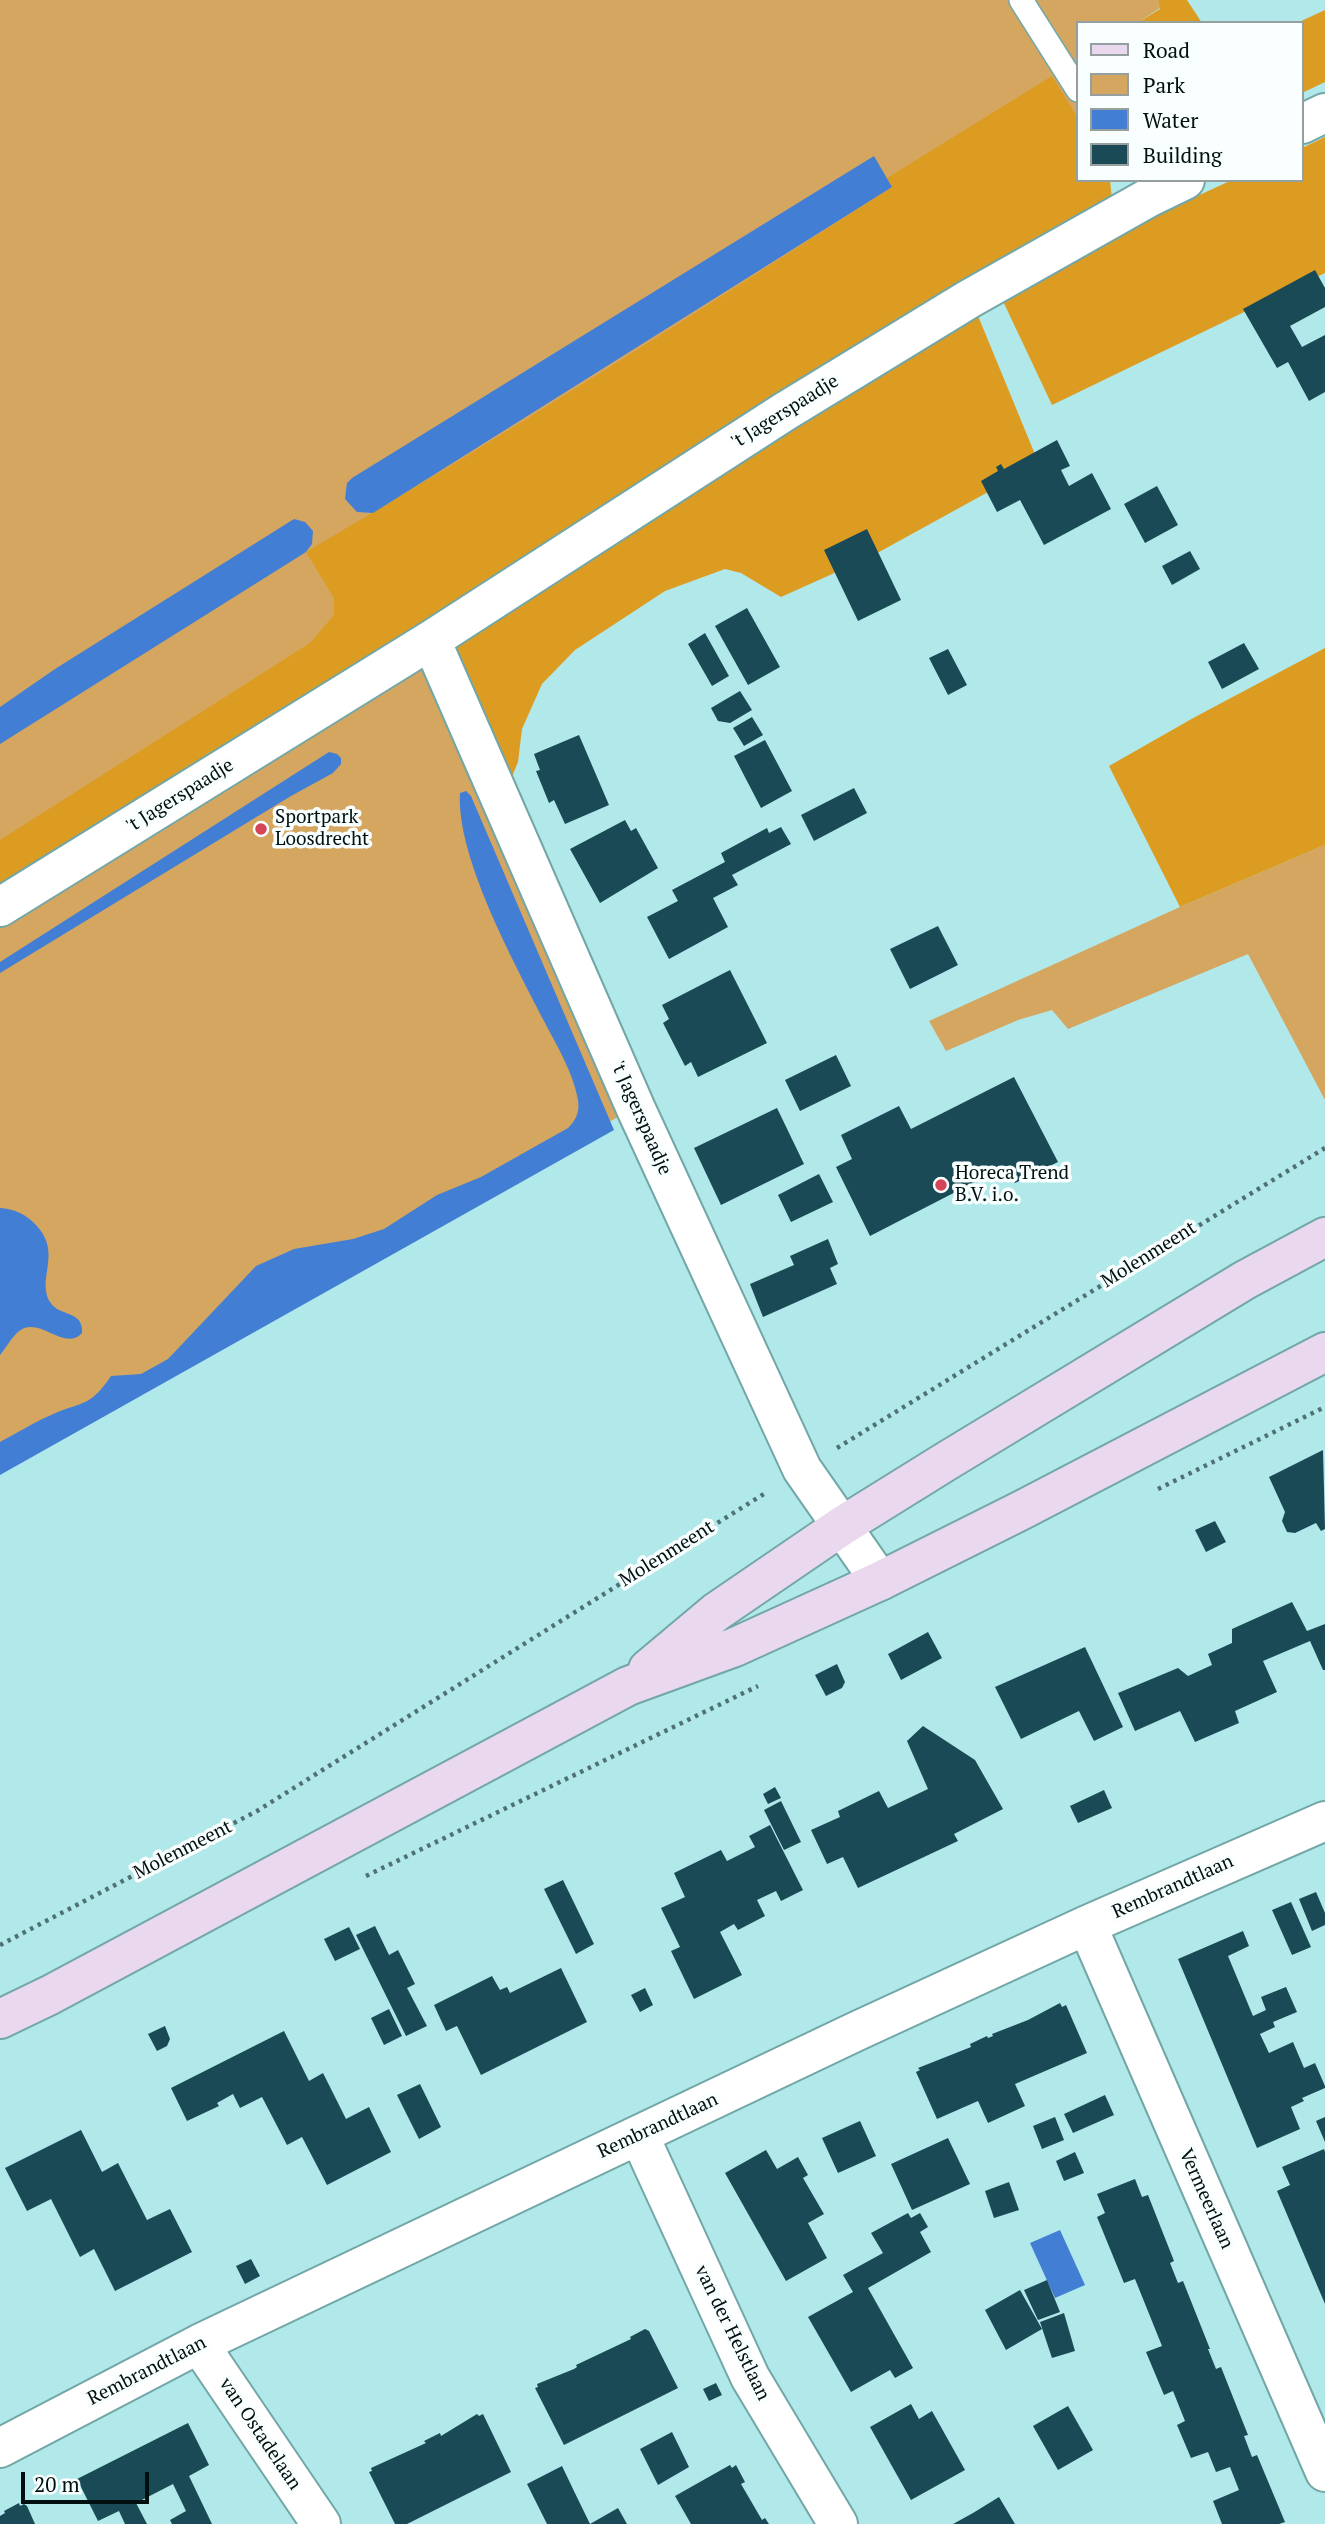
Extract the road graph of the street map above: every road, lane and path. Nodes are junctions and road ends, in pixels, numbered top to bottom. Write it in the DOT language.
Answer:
graph roads {
  1 [pos="1021,0"];
  2 [pos="1076,87"];
  3 [pos="1325,113"];
  4 [pos="1304,123"];
  5 [pos="1175,182"];
  6 [pos="1142,189"];
  7 [pos="430,640"];
  8 [pos="0,907"];
  9 [pos="1325,1148"];
  10 [pos="1325,1237"];
  11 [pos="1325,1352"];
  12 [pos="1325,1407"];
  13 [pos="802,1469"];
  14 [pos="1150,1493"];
  15 [pos="842,1526"];
  16 [pos="880,1581"];
  17 [pos="761,1684"];
  18 [pos="628,1686"];
  19 [pos="1325,1821"];
  20 [pos="354,1882"];
  21 [pos="1087,1925"];
  22 [pos="0,1945"];
  23 [pos="0,2019"];
  24 [pos="639,2135"];
  25 [pos="199,2344"];
  26 [pos="0,2448"];
  27 [pos="1325,2472"];
  28 [pos="320,2524"];
  29 [pos="838,2524"];
  1 -- 2 [label="lane"];
  3 -- 4 [label="street"];
  5 -- 6 [label="street, 't Jagerspaadje"];
  6 -- 7 [label="street, 't Jagerspaadje"];
  7 -- 8 [label="street, 't Jagerspaadje"];
  7 -- 13 [label="street, 't Jagerspaadje"];
  9 -- 13 [label="path, Molenmeent"];
  10 -- 15 [label="main road"];
  11 -- 16 [label="main road"];
  12 -- 14 [label="path"];
  13 -- 15 [label="street, 't Jagerspaadje"];
  13 -- 22 [label="path, Molenmeent"];
  15 -- 16 [label="street, 't Jagerspaadje"];
  15 -- 18 [label="main road"];
  16 -- 18 [label="main road"];
  17 -- 20 [label="path"];
  18 -- 23 [label="main road"];
  19 -- 21 [label="street, Rembrandtlaan"];
  21 -- 24 [label="street, Rembrandtlaan"];
  21 -- 27 [label="street, Vermeerlaan"];
  24 -- 25 [label="street, Rembrandtlaan"];
  24 -- 29 [label="street, van der Helstlaan"];
  25 -- 26 [label="street, Rembrandtlaan"];
  25 -- 28 [label="street, van Ostadelaan"];
}
